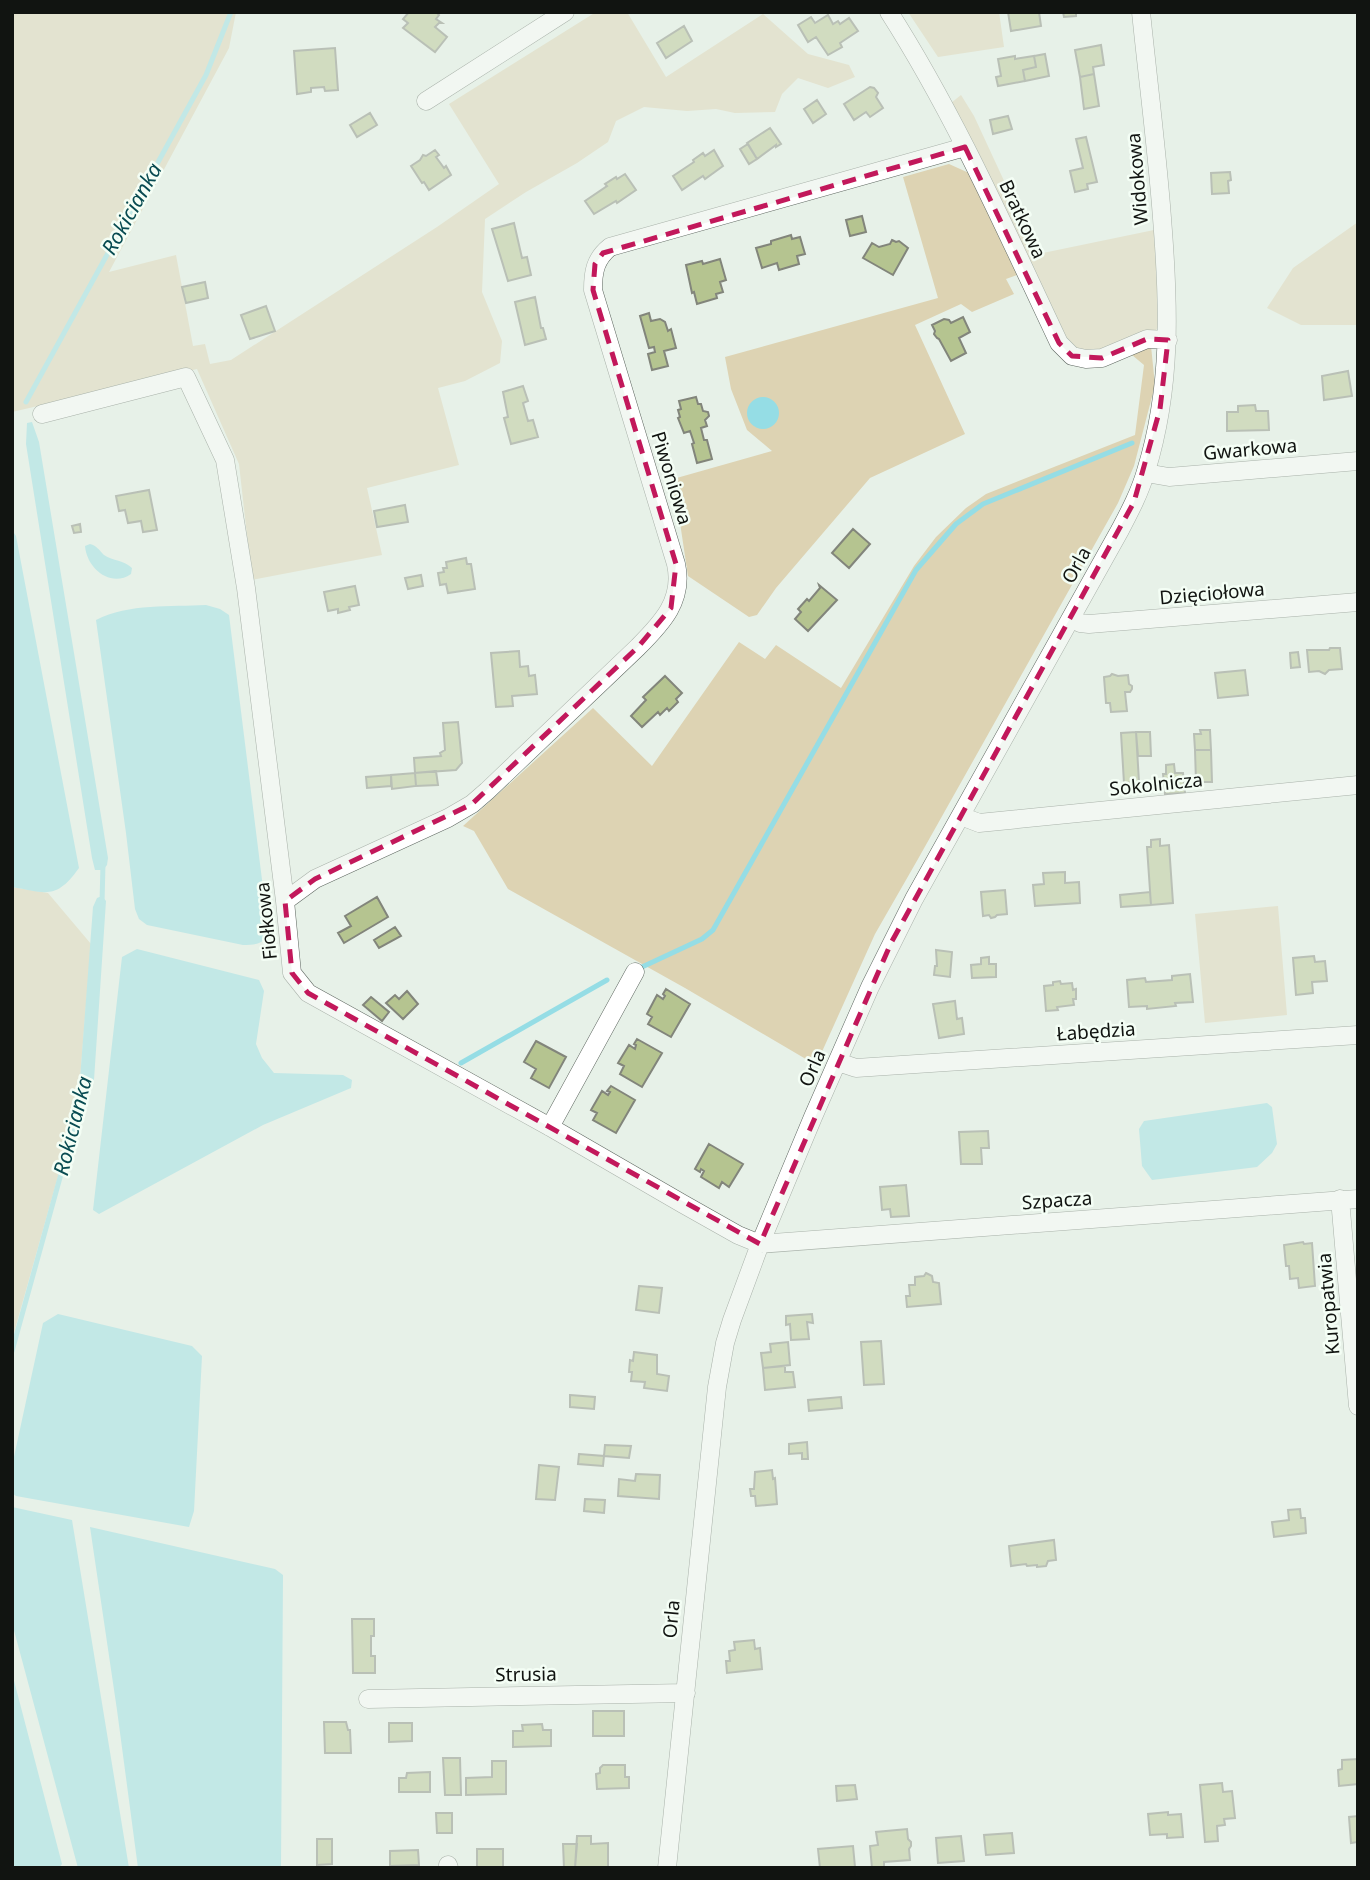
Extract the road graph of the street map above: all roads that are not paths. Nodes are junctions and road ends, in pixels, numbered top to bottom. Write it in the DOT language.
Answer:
graph roads {
  1 [pos="565,12"];
  2 [pos="890,12"];
  3 [pos="1141,12"];
  4 [pos="426,101"];
  5 [pos="965,147"];
  6 [pos="1168,341"];
  7 [pos="42,414"];
  8 [pos="1358,461"];
  9 [pos="1146,473"];
  10 [pos="1358,602"];
  11 [pos="1071,618"];
  12 [pos="1358,785"];
  13 [pos="961,816"];
  14 [pos="285,901"];
  15 [pos="635,972"];
  16 [pos="1358,1035"];
  17 [pos="838,1062"];
  18 [pos="550,1127"];
  19 [pos="1349,1199"];
  20 [pos="760,1244"];
  21 [pos="1358,1406"];
  22 [pos="685,1692"];
  23 [pos="368,1699"];
  24 [pos="667,1868"];
  1 -- 4 [label="street"];
  2 -- 5 [label="street, Bratkowa"];
  3 -- 6 [label="street, Widokowa"];
  5 -- 6 [label="street, Bratkowa"];
  5 -- 14 [label="street, Piwoniowa"];
  6 -- 9 [label="street, Orla"];
  7 -- 14 [label="street, Fiołkowa"];
  8 -- 9 [label="street, Gwarkowa"];
  9 -- 11 [label="street, Orla"];
  10 -- 11 [label="street, Dzięciołowa"];
  11 -- 13 [label="street, Orla"];
  12 -- 13 [label="street, Sokolnicza"];
  13 -- 17 [label="street, Orla"];
  14 -- 18 [label="street, Fiołkowa"];
  15 -- 18 [label="street"];
  16 -- 17 [label="street, Łabędzia"];
  17 -- 20 [label="street, Orla"];
  18 -- 20 [label="street, Fiołkowa"];
  19 -- 20 [label="street, Szpacza"];
  19 -- 21 [label="street, Kuropatwia"];
  20 -- 22 [label="street, Orla"];
  22 -- 23 [label="street, Strusia"];
  22 -- 24 [label="street, Orla"];
}
